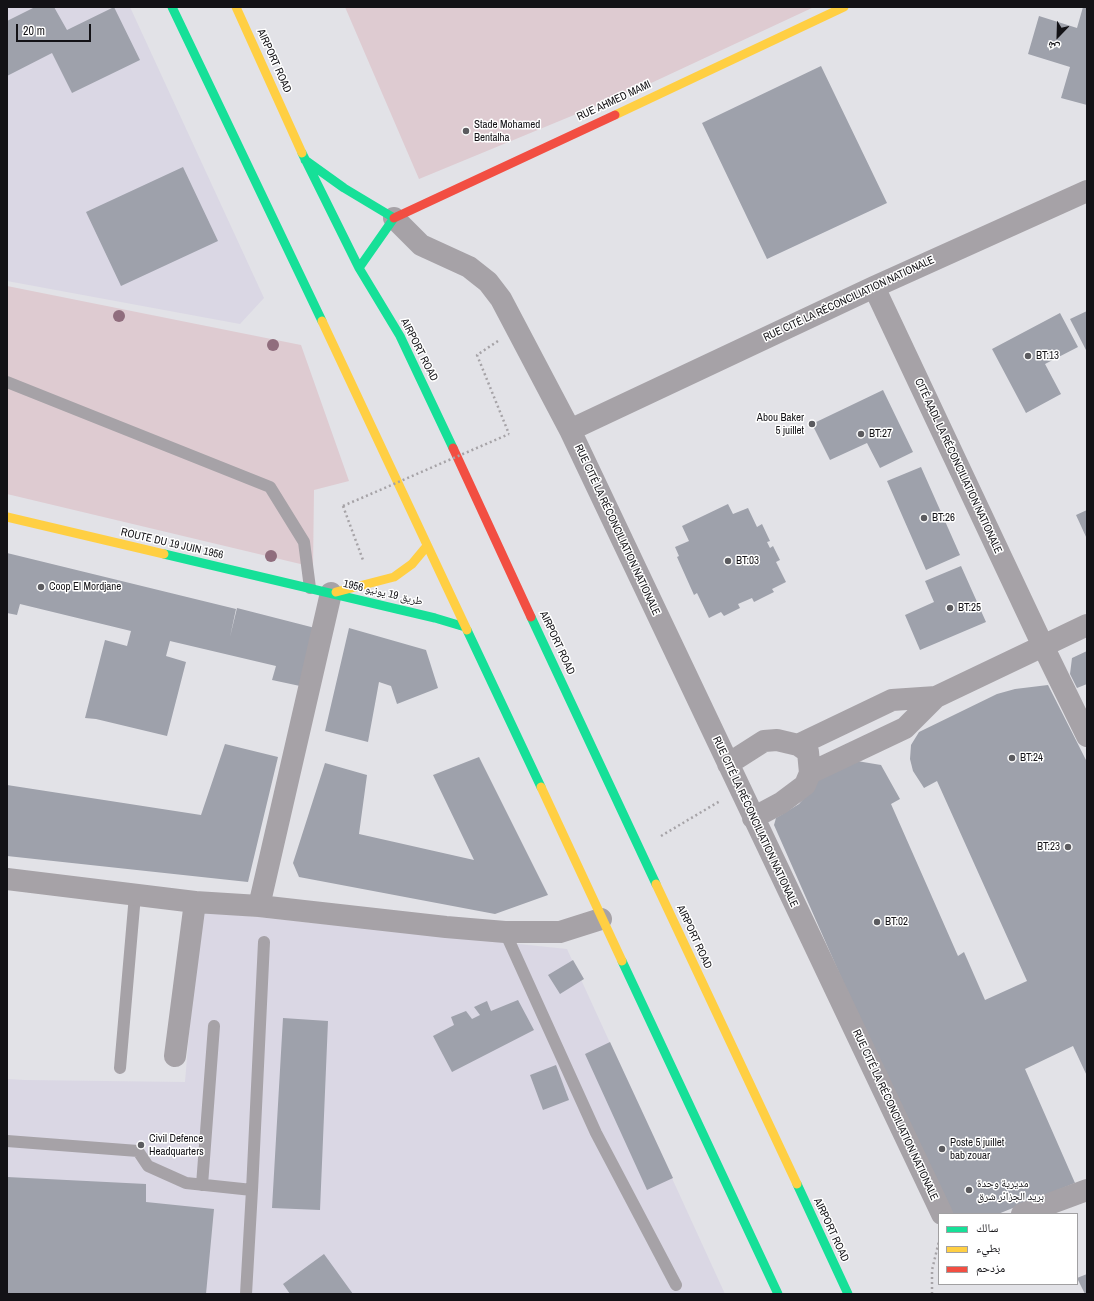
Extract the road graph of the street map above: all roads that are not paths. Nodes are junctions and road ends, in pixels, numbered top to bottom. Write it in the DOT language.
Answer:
graph roads {
  1 [pos="172,7"];
  2 [pos="236,7"];
  3 [pos="242,7"];
  4 [pos="844,7"];
  5 [pos="247,32"];
  6 [pos="305,160"];
  7 [pos="1087,191"];
  8 [pos="394,218"];
  9 [pos="359,268"];
  10 [pos="874,286"];
  11 [pos="7,382"];
  12 [pos="570,430"];
  13 [pos="7,517"];
  14 [pos="427,546"];
  15 [pos="310,588"];
  16 [pos="331,593"];
  17 [pos="1087,625"];
  18 [pos="465,627"];
  19 [pos="1043,646"];
  20 [pos="936,697"];
  21 [pos="1087,736"];
  22 [pos="798,745"];
  23 [pos="728,764"];
  24 [pos="810,773"];
  25 [pos="753,818"];
  26 [pos="7,879"];
  27 [pos="135,895"];
  28 [pos="195,902"];
  29 [pos="259,906"];
  30 [pos="601,919"];
  31 [pos="504,932"];
  32 [pos="264,942"];
  33 [pos="214,1026"];
  34 [pos="175,1056"];
  35 [pos="120,1068"];
  36 [pos="7,1141"];
  37 [pos="202,1185"];
  38 [pos="252,1190"];
  39 [pos="1087,1190"];
  40 [pos="942,1213"];
  41 [pos="1025,1213"];
  42 [pos="676,1284"];
  43 [pos="246,1294"];
  44 [pos="778,1294"];
  45 [pos="848,1294"];
  1 -- 14 [label="main road"];
  2 -- 5 [label="main road, AIRPORT ROAD"];
  3 -- 5 [label="main road"];
  4 -- 8 [label="main road, RUE AHMED MAMI"];
  5 -- 6 [label="main road, AIRPORT ROAD"];
  6 -- 8 [label="main road"];
  6 -- 9 [label="main road, AIRPORT ROAD"];
  7 -- 10 [label="street, RUE CITÉ LA RÉCONCILIATION NATIONALE"];
  8 -- 9 [label="main road"];
  8 -- 12 [label="street, RUE CITÉ LA RÉCONCILIATION NATIONALE"];
  9 -- 45 [label="main road, AIRPORT ROAD"];
  10 -- 12 [label="street, RUE CITÉ LA RÉCONCILIATION NATIONALE"];
  10 -- 19 [label="street, CITÉ AADL LA RÉCONCILIATION NATIONALE"];
  11 -- 15 [label="lane"];
  12 -- 23 [label="street, RUE CITÉ LA RÉCONCILIATION NATIONALE"];
  13 -- 15 [label="main road, ROUTE DU 19 JUIN 1956"];
  14 -- 16 [label="main road, طريق 19 يونيو 1956"];
  14 -- 18 [label="main road"];
  15 -- 16 [label="main road, ROUTE DU 19 JUIN 1956"];
  16 -- 18 [label="main road, طريق 19 يونيو 1956"];
  16 -- 29 [label="street"];
  17 -- 19 [label="street"];
  18 -- 30 [label="main road"];
  19 -- 20 [label="street"];
  19 -- 21 [label="street, CITÉ AADL LA RÉCONCILIATION NATIONALE"];
  20 -- 22 [label="street"];
  20 -- 24 [label="street"];
  22 -- 23 [label="street"];
  22 -- 24 [label="street"];
  23 -- 25 [label="street, RUE CITÉ LA RÉCONCILIATION NATIONALE"];
  24 -- 25 [label="street"];
  25 -- 40 [label="street, RUE CITÉ LA RÉCONCILIATION NATIONALE"];
  26 -- 27 [label="street"];
  27 -- 28 [label="street"];
  27 -- 35 [label="lane"];
  28 -- 29 [label="street"];
  28 -- 34 [label="street"];
  29 -- 31 [label="street"];
  30 -- 31 [label="street"];
  30 -- 44 [label="main road"];
  31 -- 42 [label="lane"];
  32 -- 38 [label="lane"];
  33 -- 37 [label="lane"];
  36 -- 37 [label="lane"];
  37 -- 38 [label="lane"];
  38 -- 43 [label="lane"];
  39 -- 41 [label="street"];
}
